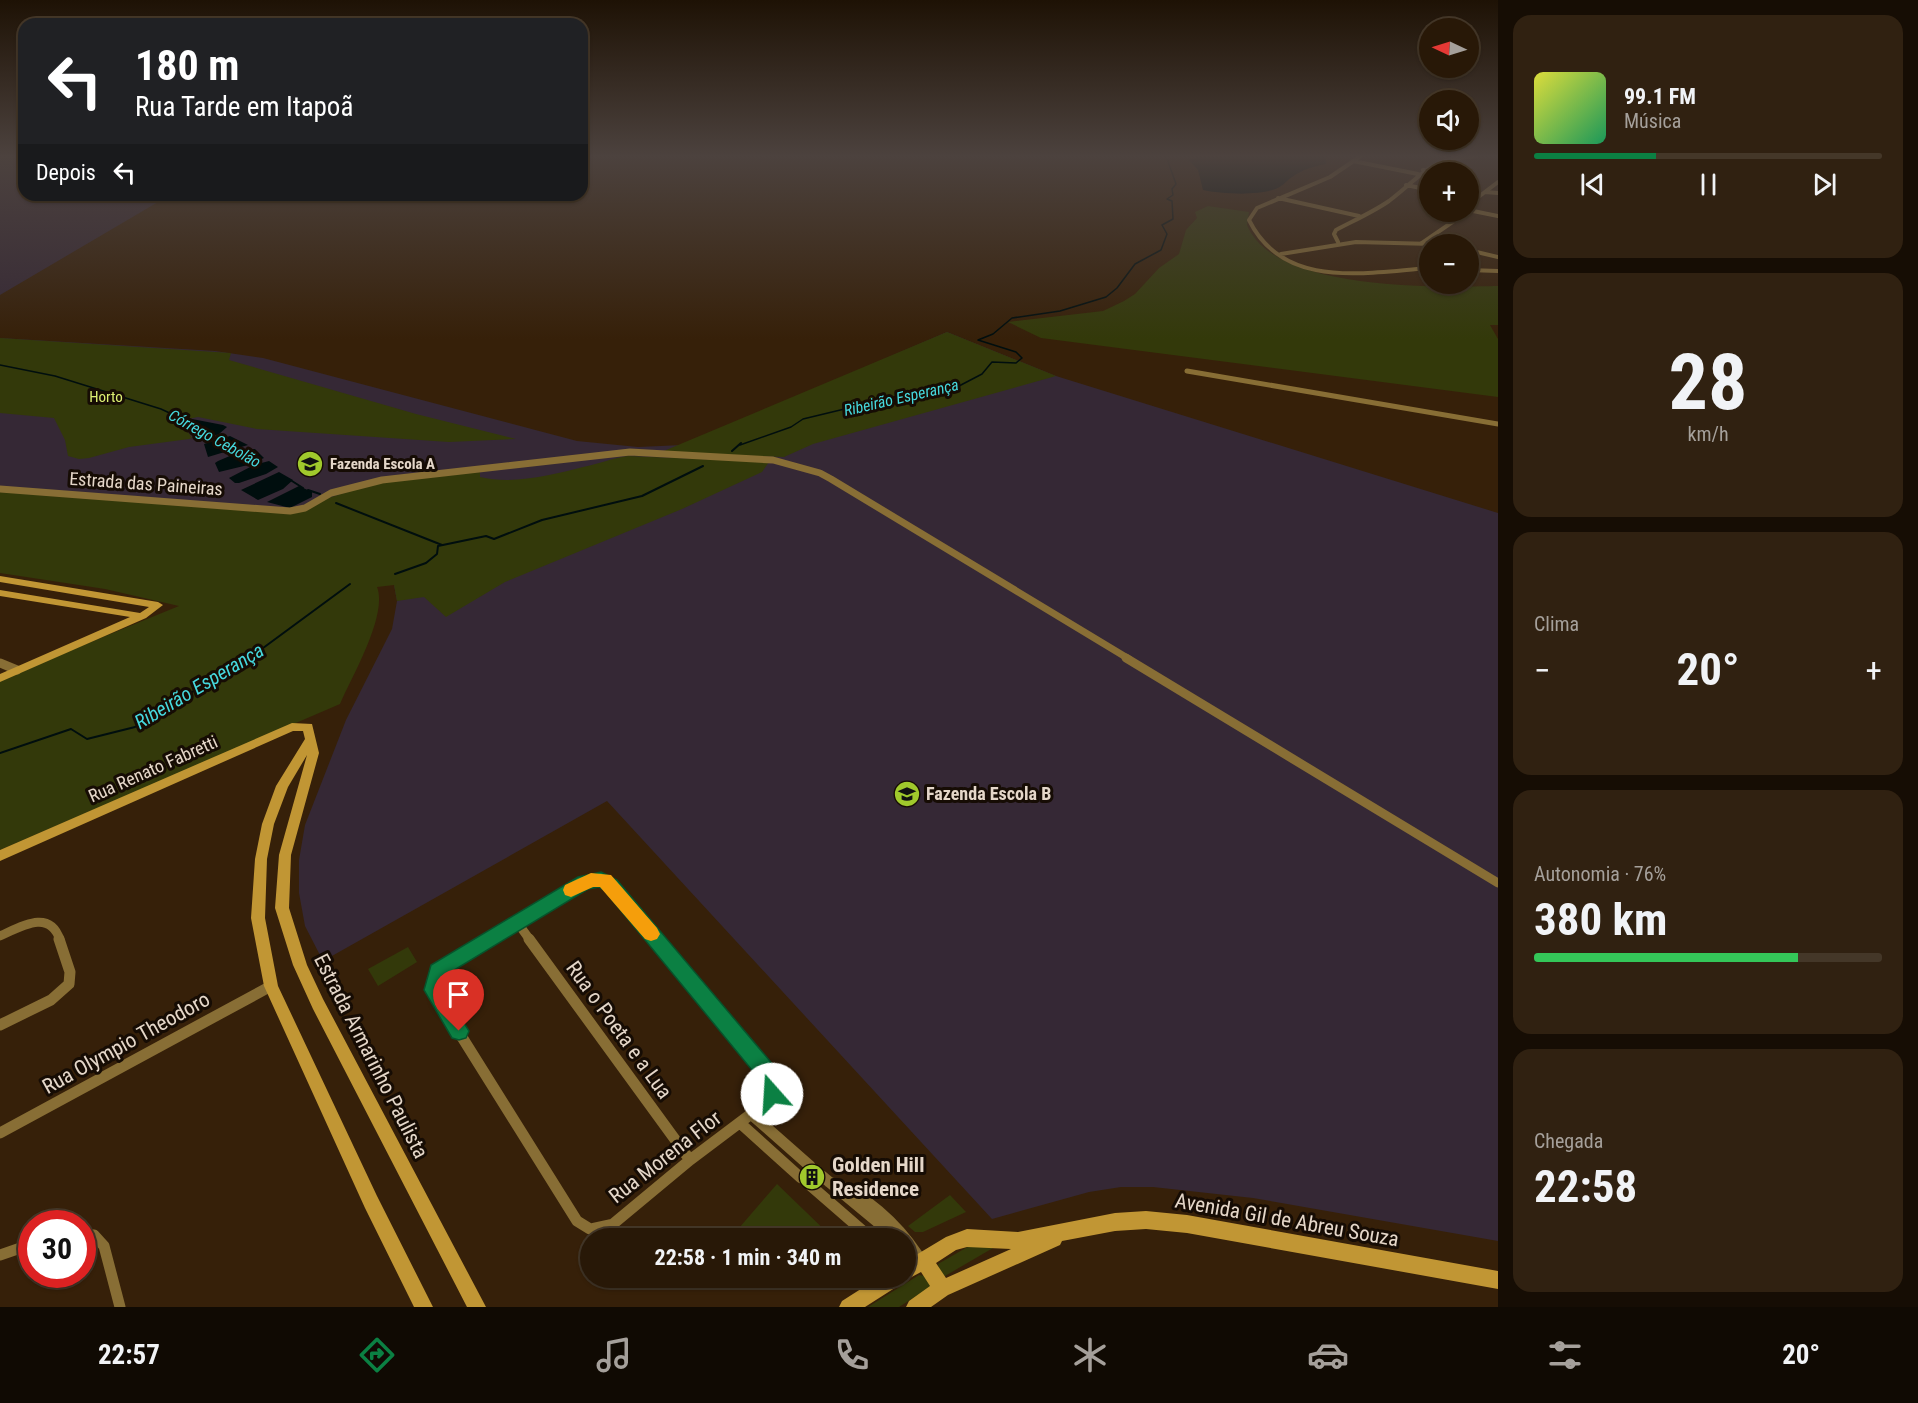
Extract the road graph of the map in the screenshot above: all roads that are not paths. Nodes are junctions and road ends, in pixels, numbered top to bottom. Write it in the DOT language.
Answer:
graph roads {
  1 [pos="1252,217"];
  2 [pos="1357,217"];
  3 [pos="1452,222"];
  4 [pos="1435,234"];
  5 [pos="1338,242"];
  6 [pos="1419,243"];
  7 [pos="1479,253"];
  8 [pos="1281,254"];
  9 [pos="1498,257"];
  10 [pos="1419,269"];
  11 [pos="1479,270"];
  12 [pos="1498,271"];
  13 [pos="1187,371"];
  14 [pos="1498,424"];
  15 [pos="0,489"];
  16 [pos="0,579"];
  17 [pos="0,593"];
  18 [pos="142,616"];
  19 [pos="0,663"];
  20 [pos="17,670"];
  21 [pos="0,678"];
  22 [pos="309,741"];
  23 [pos="0,856"];
  24 [pos="1498,883"];
  25 [pos="517,922"];
  26 [pos="0,936"];
  27 [pos="271,986"];
  28 [pos="0,1025"];
  29 [pos="751,1114"];
  30 [pos="740,1123"];
  31 [pos="0,1133"];
  32 [pos="690,1160"];
  33 [pos="810,1166"];
  34 [pos="859,1228"];
  35 [pos="885,1228"];
  36 [pos="895,1228"];
  37 [pos="1068,1232"];
  38 [pos="96,1240"];
  39 [pos="18,1249"];
  40 [pos="916,1250"];
  41 [pos="916,1253"];
  42 [pos="0,1255"];
  43 [pos="921,1257"];
  44 [pos="916,1262"];
  45 [pos="1498,1280"];
  46 [pos="879,1288"];
  47 [pos="942,1289"];
  48 [pos="120,1307"];
  49 [pos="424,1307"];
  50 [pos="477,1307"];
  51 [pos="848,1307"];
  52 [pos="915,1307"];
  1 -- 8 [label="street"];
  2 -- 5 [label="street"];
  3 -- 4 [label="street"];
  5 -- 6 [label="street"];
  5 -- 8 [label="street"];
  7 -- 9 [label="street"];
  8 -- 10 [label="street"];
  11 -- 12 [label="street"];
  13 -- 14 [label="street"];
  15 -- 24 [label="street, Estrada das Paineiras"];
  16 -- 18 [label="street"];
  17 -- 18 [label="street"];
  18 -- 20 [label="street"];
  19 -- 20 [label="street"];
  20 -- 21 [label="street"];
  22 -- 23 [label="street, Rua Renato Fabretti"];
  22 -- 27 [label="street"];
  22 -- 50 [label="street, Estrada Armarinho Paulista"];
  25 -- 29 [label="street, Rua Morena Flor"];
  25 -- 32 [label="street, Rua o Poeta e a Lua"];
  25 -- 32 [label="street, Rua Morena Flor"];
  26 -- 28 [label="street"];
  27 -- 31 [label="street, Rua Olympio Theodoro"];
  27 -- 49 [label="street"];
  29 -- 30 [label="street, Rua Morena Flor"];
  29 -- 33 [label="street"];
  30 -- 32 [label="street, Rua Morena Flor"];
  30 -- 34 [label="street"];
  35 -- 36 [label="street"];
  37 -- 43 [label="street, Avenida Gil de Abreu Souza"];
  37 -- 45 [label="street, Avenida Gil de Abreu Souza"];
  37 -- 47 [label="street, Avenida Gil de Abreu Souza"];
  38 -- 48 [label="street"];
  39 -- 42 [label="street"];
  40 -- 43 [label="street"];
  41 -- 43 [label="street"];
  43 -- 44 [label="street, Avenida Gil de Abreu Souza"];
  43 -- 47 [label="street"];
  46 -- 51 [label="street"];
  47 -- 52 [label="street, Avenida Gil de Abreu Souza"];
}
